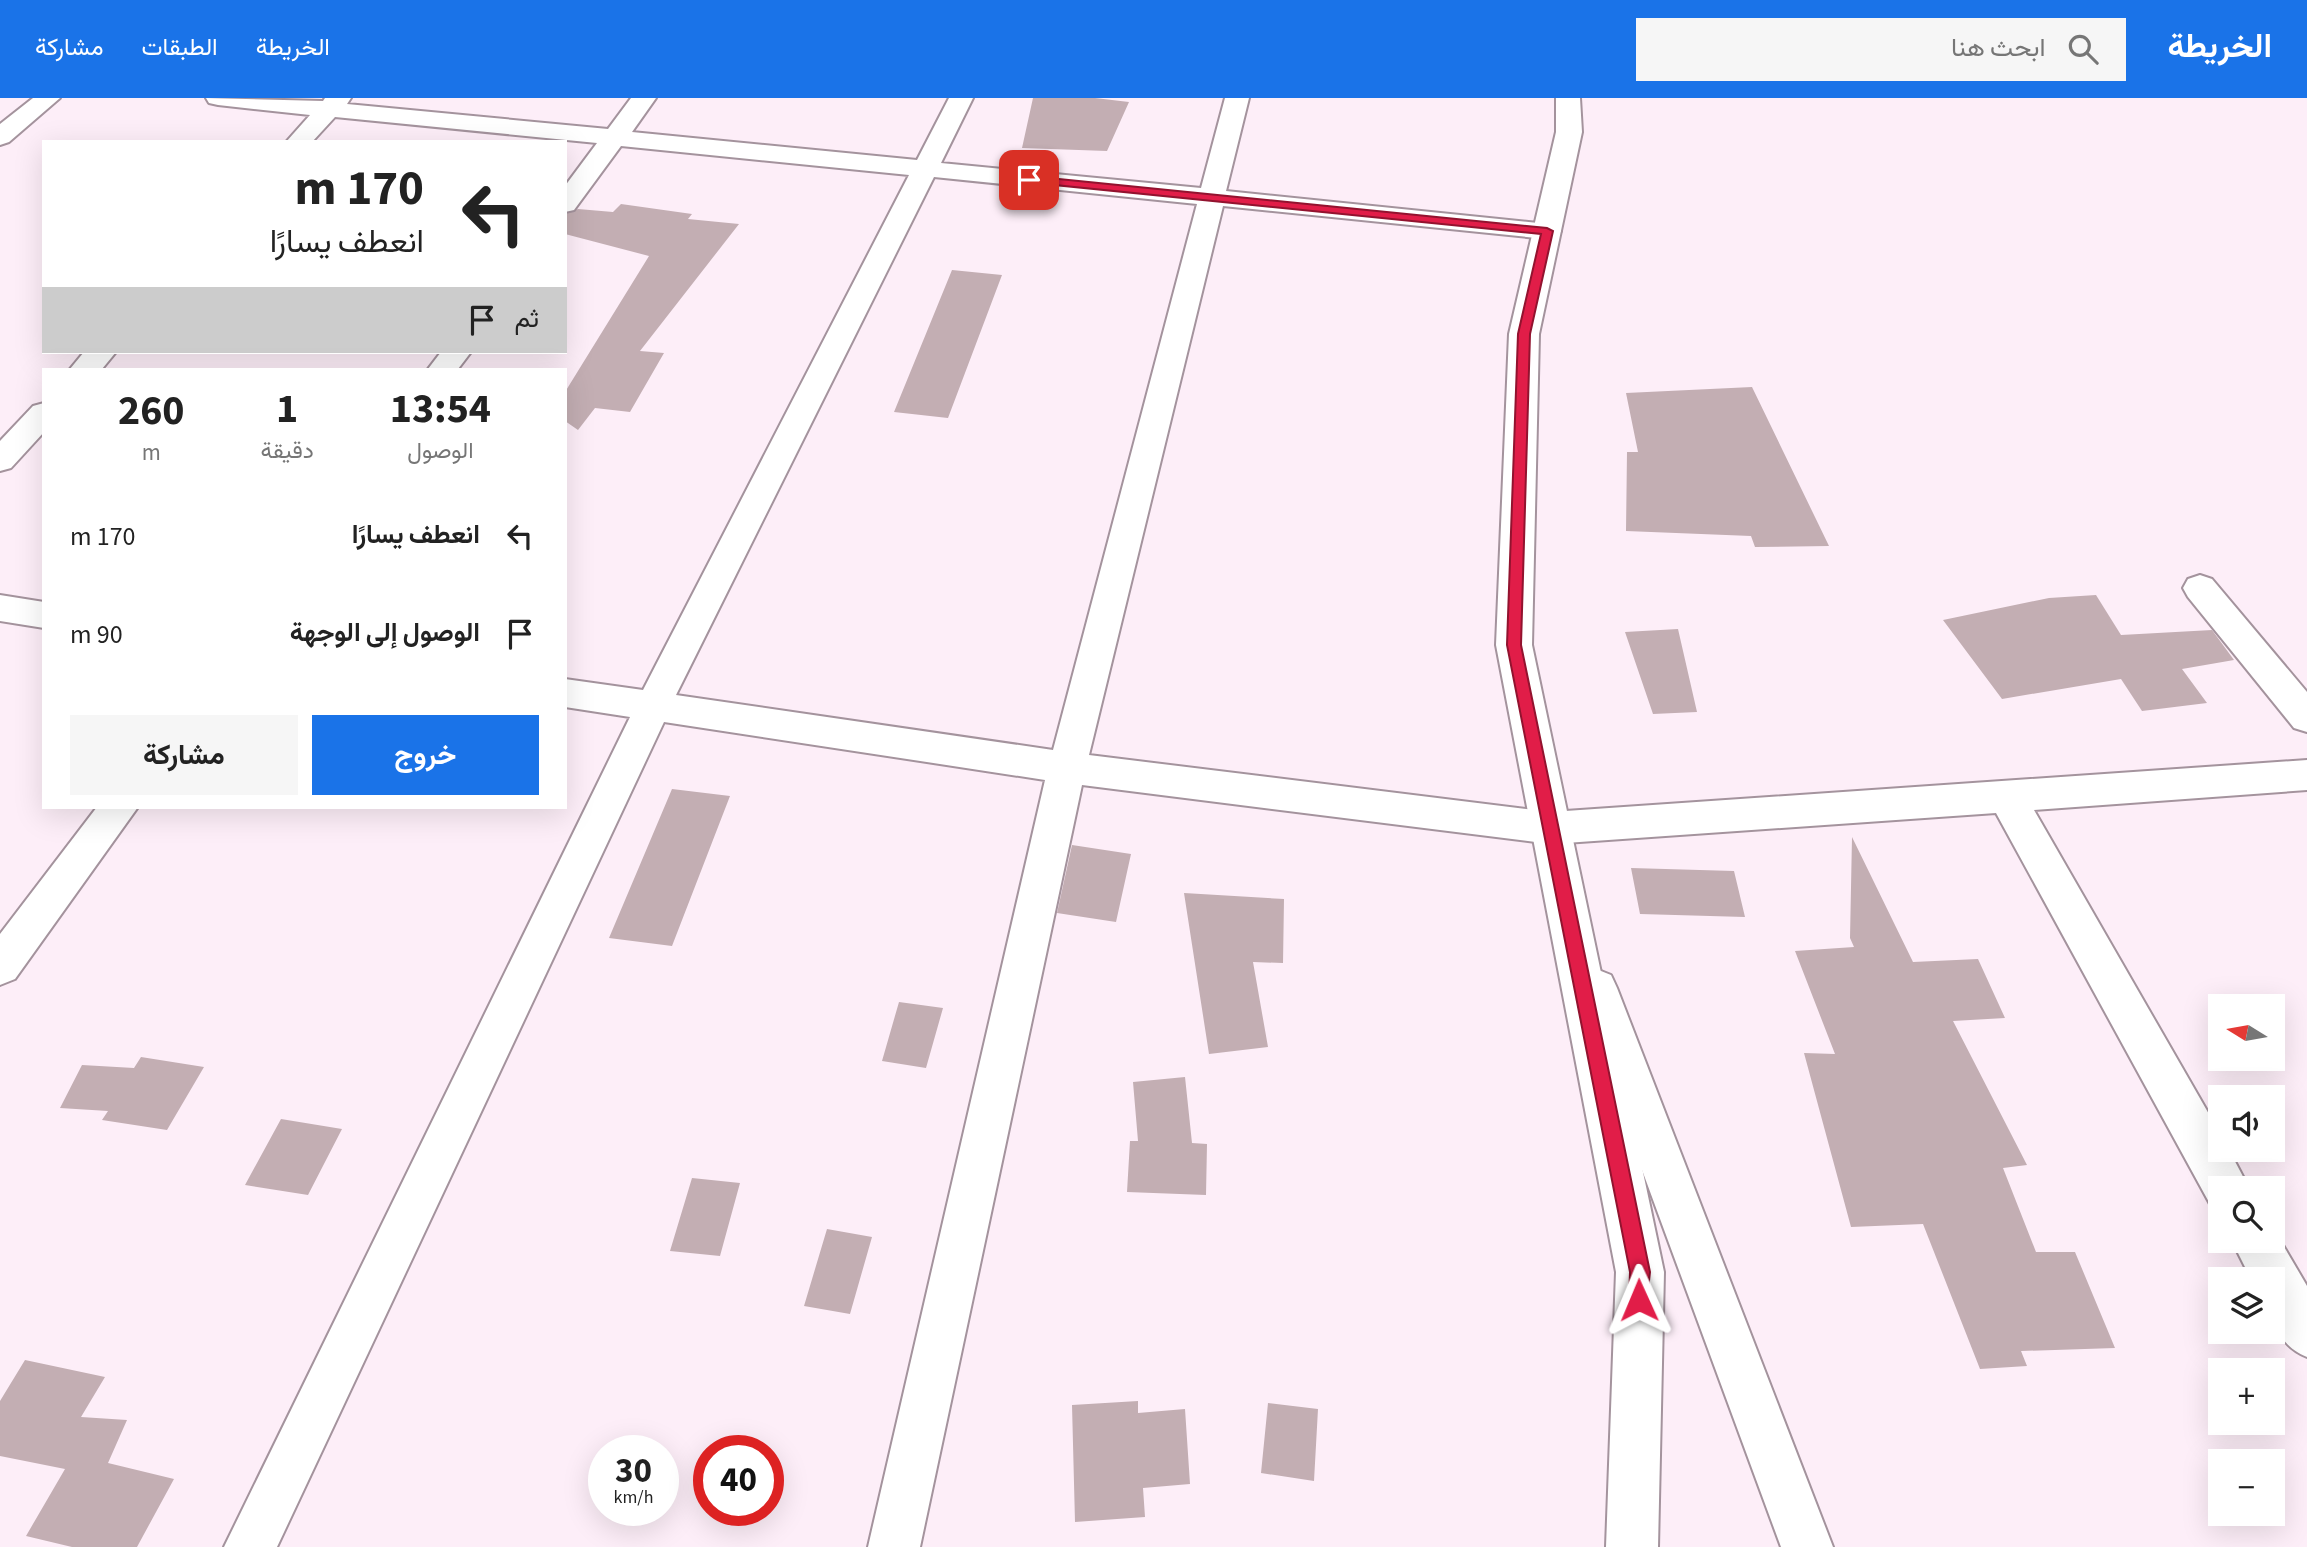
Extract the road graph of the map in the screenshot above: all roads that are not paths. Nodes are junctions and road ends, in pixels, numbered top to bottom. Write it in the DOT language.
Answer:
graph roads {
  1 [pos="48,98"];
  2 [pos="218,98"];
  3 [pos="643,98"];
  4 [pos="961,98"];
  5 [pos="1237,98"];
  6 [pos="1568,98"];
  7 [pos="334,104"];
  8 [pos="0,137"];
  9 [pos="614,138"];
  10 [pos="300,140"];
  11 [pos="925,169"];
  12 [pos="1211,198"];
  13 [pos="567,201"];
  14 [pos="1547,231"];
  15 [pos="99,354"];
  16 [pos="454,354"];
  17 [pos="86,368"];
  18 [pos="444,368"];
  19 [pos="42,415"];
  20 [pos="0,460"];
  21 [pos="2200,588"];
  22 [pos="0,608"];
  23 [pos="42,615"];
  24 [pos="567,693"];
  25 [pos="653,706"];
  26 [pos="2307,718"];
  27 [pos="1067,767"];
  28 [pos="2307,775"];
  29 [pos="2006,795"];
  30 [pos="118,809"];
  31 [pos="1551,828"];
  32 [pos="1570,918"];
  33 [pos="0,966"];
  34 [pos="2219,1176"];
  35 [pos="2262,1253"];
  36 [pos="2307,1333"];
  37 [pos="250,1547"];
  38 [pos="894,1547"];
  39 [pos="1632,1547"];
  40 [pos="1807,1547"];
  1 -- 8 [label="street"];
  2 -- 7 [label="street"];
  3 -- 9 [label="street"];
  4 -- 11 [label="street"];
  5 -- 12 [label="street"];
  6 -- 14 [label="street"];
  7 -- 9 [label="street"];
  7 -- 10 [label="street"];
  9 -- 11 [label="street"];
  9 -- 13 [label="street"];
  11 -- 12 [label="street"];
  11 -- 25 [label="street"];
  12 -- 14 [label="street"];
  12 -- 27 [label="street"];
  14 -- 31 [label="street"];
  15 -- 17 [label="street"];
  16 -- 18 [label="street"];
  19 -- 20 [label="street"];
  21 -- 26 [label="street"];
  22 -- 23 [label="street"];
  24 -- 25 [label="street"];
  25 -- 27 [label="street"];
  25 -- 37 [label="street"];
  27 -- 31 [label="street"];
  27 -- 38 [label="street"];
  28 -- 29 [label="street"];
  29 -- 31 [label="street"];
  29 -- 34 [label="street"];
  30 -- 33 [label="street"];
  31 -- 32 [label="street"];
  32 -- 39 [label="street"];
  32 -- 40 [label="street"];
  35 -- 36 [label="street"];
}
